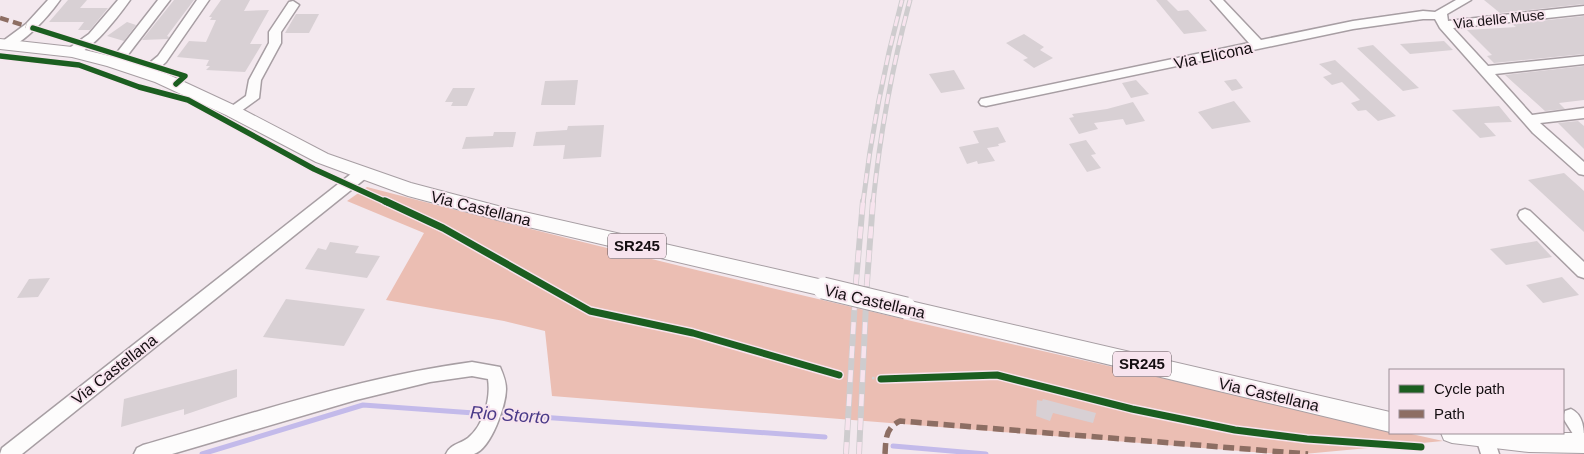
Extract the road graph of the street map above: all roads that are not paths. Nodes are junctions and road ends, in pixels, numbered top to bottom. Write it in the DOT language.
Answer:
graph roads {
  1 [pos="54,0"];
  2 [pos="124,0"];
  3 [pos="164,0"];
  4 [pos="203,0"];
  5 [pos="1217,0"];
  6 [pos="1465,0"];
  7 [pos="293,5"];
  8 [pos="1584,10"];
  9 [pos="1442,20"];
  10 [pos="3,44"];
  11 [pos="1258,45"];
  12 [pos="72,52"];
  13 [pos="1584,60"];
  14 [pos="112,62"];
  15 [pos="1485,71"];
  16 [pos="146,73"];
  17 [pos="986,102"];
  18 [pos="232,111"];
  19 [pos="1584,113"];
  20 [pos="1529,120"];
  21 [pos="1584,170"];
  22 [pos="361,174"];
  23 [pos="1525,214"];
  24 [pos="1584,272"];
  25 [pos="1571,418"];
  26 [pos="1389,422"];
  27 [pos="1455,434"];
  28 [pos="1584,436"];
  29 [pos="1584,442"];
  30 [pos="1487,446"];
  31 [pos="8,454"];
  32 [pos="143,454"];
  33 [pos="455,454"];
  1 -- 10 [label="street"];
  2 -- 12 [label="street"];
  3 -- 14 [label="street"];
  4 -- 16 [label="street"];
  5 -- 11 [label="street"];
  6 -- 9 [label="street"];
  7 -- 18 [label="street"];
  8 -- 9 [label="street, Via delle Muse"];
  9 -- 11 [label="street, Via Elicona"];
  9 -- 15 [label="street"];
  10 -- 12 [label="main road, Via Castellana / SR245"];
  11 -- 17 [label="street, Via Elicona"];
  12 -- 14 [label="main road, Via Castellana / SR245"];
  13 -- 15 [label="street"];
  14 -- 16 [label="main road, Via Castellana / SR245"];
  15 -- 20 [label="street"];
  16 -- 18 [label="main road, Via Castellana / SR245"];
  18 -- 22 [label="main road, Via Castellana / SR245"];
  19 -- 20 [label="street"];
  20 -- 21 [label="street"];
  22 -- 26 [label="main road, Via Castellana / SR245, bridge"];
  22 -- 31 [label="street, Via Castellana"];
  23 -- 24 [label="street"];
  25 -- 28 [label="street"];
  27 -- 30 [label="main road"];
  29 -- 30 [label="main road"];
  32 -- 33 [label="street"];
}
